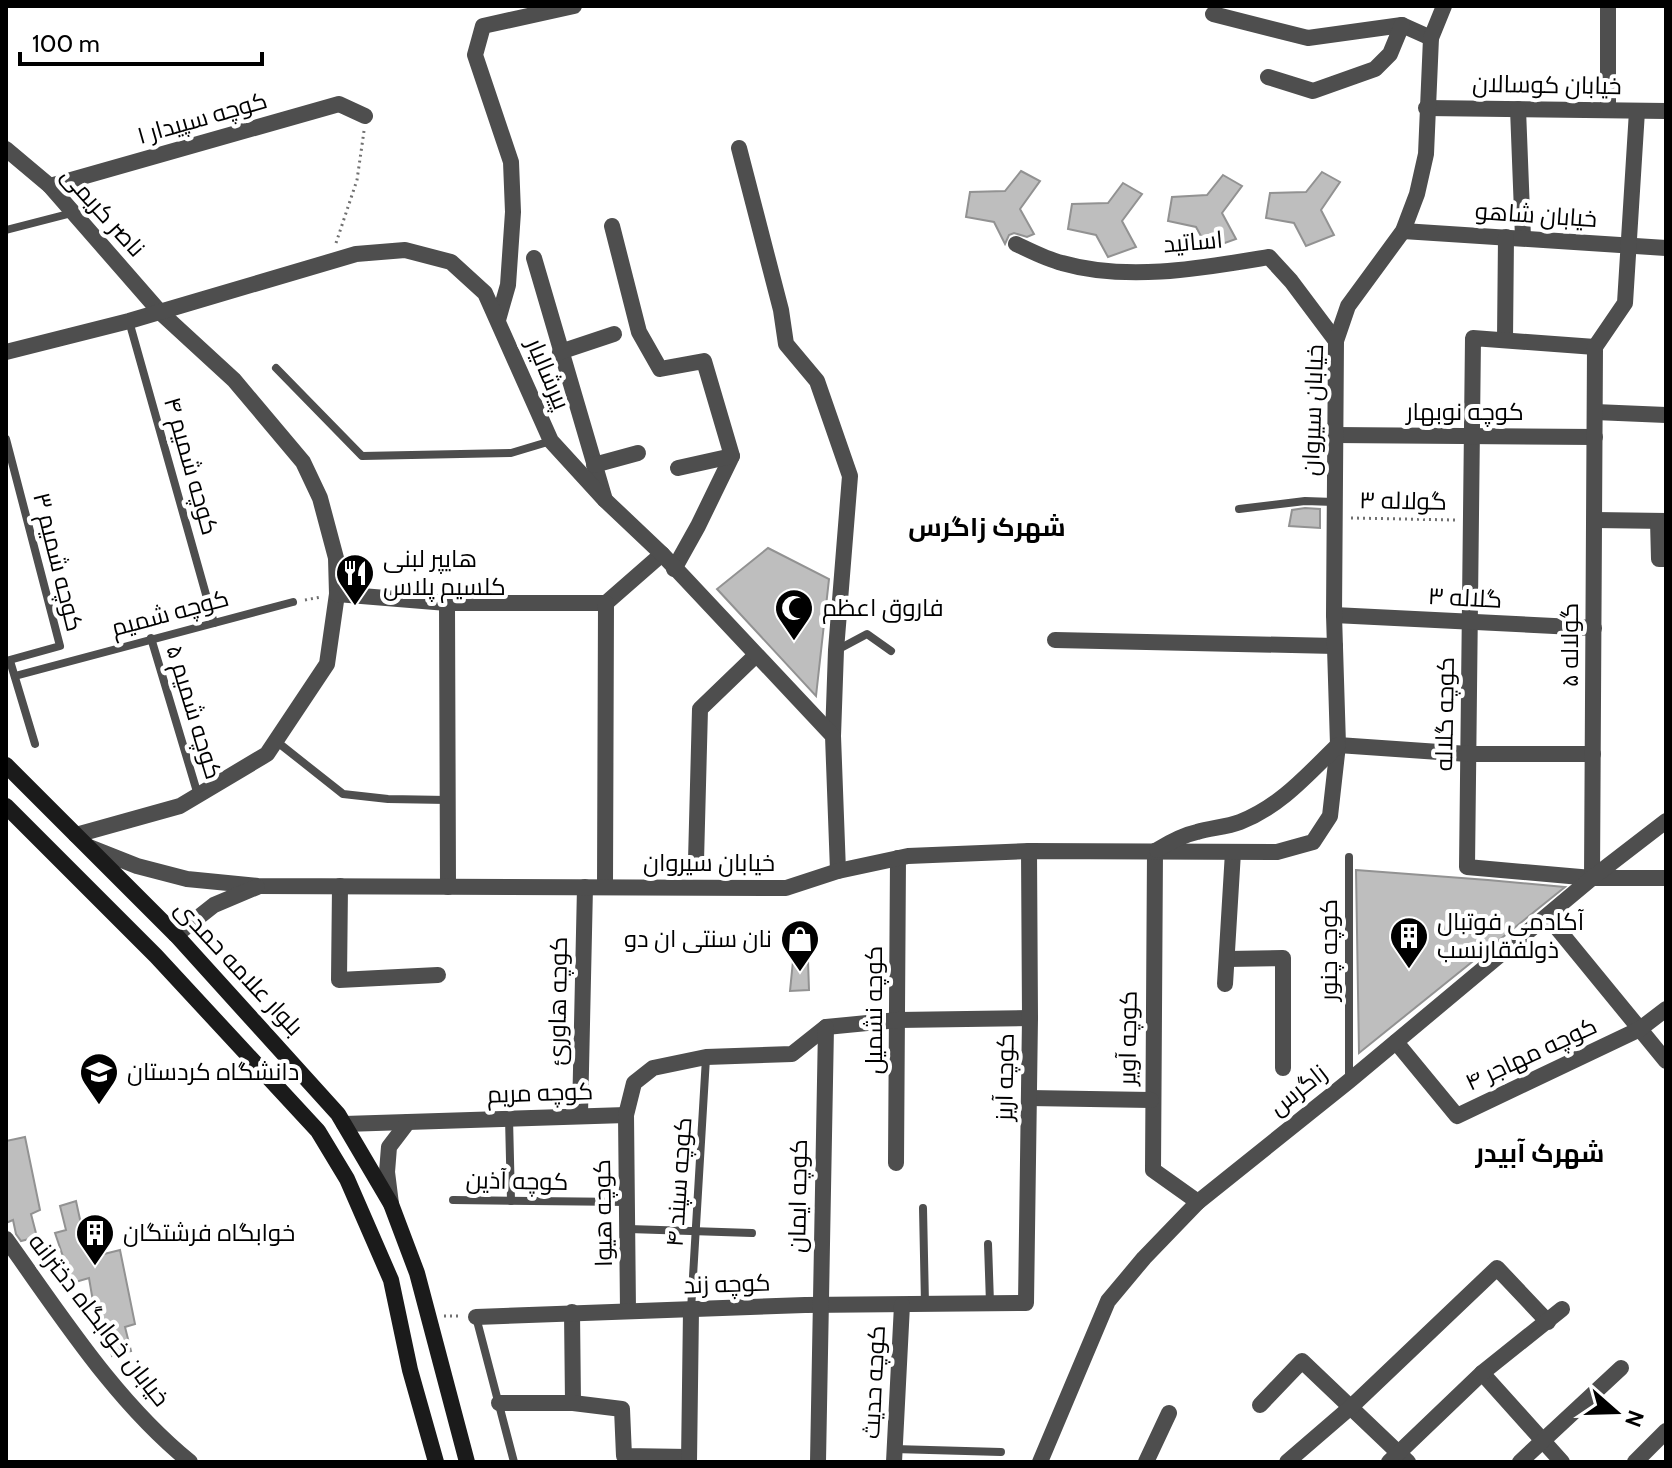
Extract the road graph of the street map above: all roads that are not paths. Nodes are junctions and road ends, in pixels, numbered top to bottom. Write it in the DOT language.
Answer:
graph roads {
  1 [pos="574,6"];
  2 [pos="1444,6"];
  3 [pos="1608,6"];
  4 [pos="1213,14"];
  5 [pos="1402,25"];
  6 [pos="1431,38"];
  7 [pos="1268,77"];
  8 [pos="1426,108"];
  9 [pos="1518,109"];
  10 [pos="1608,110"];
  11 [pos="1637,111"];
  12 [pos="1666,111"];
  13 [pos="365,116"];
  14 [pos="739,148"];
  15 [pos="6,149"];
  16 [pos="50,186"];
  17 [pos="72,213"];
  18 [pos="612,226"];
  19 [pos="6,230"];
  20 [pos="1403,231"];
  21 [pos="1515,238"];
  22 [pos="1016,244"];
  23 [pos="1628,245"];
  24 [pos="1666,248"];
  25 [pos="534,258"];
  26 [pos="160,312"];
  27 [pos="498,320"];
  28 [pos="129,321"];
  29 [pos="614,334"];
  30 [pos="1505,340"];
  31 [pos="1336,341"];
  32 [pos="1595,347"];
  33 [pos="6,352"];
  34 [pos="560,352"];
  35 [pos="276,368"];
  36 [pos="1595,412"];
  37 [pos="1666,415"];
  38 [pos="1334,435"];
  39 [pos="1472,436"];
  40 [pos="1595,437"];
  41 [pos="6,439"];
  42 [pos="551,441"];
  43 [pos="638,453"];
  44 [pos="732,456"];
  45 [pos="594,465"];
  46 [pos="678,468"];
  47 [pos="605,500"];
  48 [pos="1239,509"];
  49 [pos="1334,510"];
  50 [pos="1595,520"];
  51 [pos="1662,521"];
  52 [pos="662,554"];
  53 [pos="1666,559"];
  54 [pos="674,569"];
  55 [pos="337,594"];
  56 [pos="293,602"];
  57 [pos="447,603"];
  58 [pos="606,603"];
  59 [pos="1334,615"];
  60 [pos="1470,622"];
  61 [pos="214,623"];
  62 [pos="1594,628"];
  63 [pos="151,638"];
  64 [pos="1055,640"];
  65 [pos="1335,646"];
  66 [pos="836,650"];
  67 [pos="891,651"];
  68 [pos="755,656"];
  69 [pos="8,661"];
  70 [pos="15,676"];
  71 [pos="833,736"];
  72 [pos="276,741"];
  73 [pos="35,744"];
  74 [pos="1338,745"];
  75 [pos="1468,754"];
  76 [pos="1593,754"];
  77 [pos="6,765"];
  78 [pos="198,796"];
  79 [pos="447,800"];
  80 [pos="6,806"];
  81 [pos="1666,821"];
  82 [pos="82,841"];
  83 [pos="1029,851"];
  84 [pos="1155,851"];
  85 [pos="1233,852"];
  86 [pos="1349,857"];
  87 [pos="898,858"];
  88 [pos="696,861"];
  89 [pos="838,871"];
  90 [pos="1592,878"];
  91 [pos="1666,878"];
  92 [pos="258,886"];
  93 [pos="340,886"];
  94 [pos="448,887"];
  95 [pos="585,887"];
  96 [pos="605,887"];
  97 [pos="1548,917"];
  98 [pos="176,935"];
  99 [pos="1227,959"];
  100 [pos="438,975"];
  101 [pos="1225,984"];
  102 [pos="1666,1009"];
  103 [pos="1030,1018"];
  104 [pos="898,1020"];
  105 [pos="826,1027"];
  106 [pos="1640,1029"];
  107 [pos="1396,1042"];
  108 [pos="706,1057"];
  109 [pos="1666,1061"];
  110 [pos="1283,1068"];
  111 [pos="1349,1081"];
  112 [pos="1029,1098"];
  113 [pos="1151,1100"];
  114 [pos="580,1115"];
  115 [pos="626,1115"];
  116 [pos="509,1118"];
  117 [pos="408,1122"];
  118 [pos="344,1124"];
  119 [pos="896,1163"];
  120 [pos="453,1200"];
  121 [pos="511,1201"];
  122 [pos="628,1202"];
  123 [pos="1198,1202"];
  124 [pos="391,1204"];
  125 [pos="923,1208"];
  126 [pos="629,1229"];
  127 [pos="696,1231"];
  128 [pos="752,1233"];
  129 [pos="6,1239"];
  130 [pos="988,1244"];
  131 [pos="1026,1303"];
  132 [pos="990,1304"];
  133 [pos="820,1305"];
  134 [pos="902,1305"];
  135 [pos="925,1305"];
  136 [pos="1562,1309"];
  137 [pos="691,1310"];
  138 [pos="628,1311"];
  139 [pos="572,1312"];
  140 [pos="476,1317"];
  141 [pos="1548,1322"];
  142 [pos="439,1363"];
  143 [pos="1621,1368"];
  144 [pos="410,1370"];
  145 [pos="1482,1373"];
  146 [pos="499,1403"];
  147 [pos="573,1403"];
  148 [pos="1260,1405"];
  149 [pos="1352,1406"];
  150 [pos="1169,1413"];
  151 [pos="1666,1431"];
  152 [pos="1542,1441"];
  153 [pos="1001,1452"];
  154 [pos="894,1456"];
  155 [pos="1399,1459"];
  156 [pos="689,1460"];
  157 [pos="1042,1461"];
  158 [pos="190,1462"];
  159 [pos="436,1462"];
  160 [pos="467,1462"];
  161 [pos="514,1462"];
  162 [pos="818,1462"];
  163 [pos="1146,1462"];
  164 [pos="1287,1462"];
  165 [pos="1520,1462"];
  166 [pos="1562,1462"];
  167 [pos="1635,1462"];
  1 -- 27 [label="street"];
  2 -- 6 [label="street, خیابان سیروان"];
  3 -- 10 [label="street"];
  4 -- 5 [label="street"];
  5 -- 6 [label="street"];
  5 -- 7 [label="street"];
  6 -- 8 [label="street, خیابان سیروان"];
  8 -- 9 [label="street, خیابان کوسالان"];
  8 -- 20 [label="street, خیابان سیروان"];
  9 -- 10 [label="street, خیابان کوسالان"];
  9 -- 21 [label="street"];
  10 -- 11 [label="street, خیابان کوسالان"];
  11 -- 12 [label="street, خیابان کوسالان"];
  11 -- 23 [label="street"];
  13 -- 16 [label="street, کوچه سپیدار ۱"];
  14 -- 66 [label="street"];
  15 -- 16 [label="street, ناصر کریمی"];
  16 -- 17 [label="street, ناصر کریمی"];
  17 -- 19 [label="lane"];
  17 -- 26 [label="street, ناصر کریمی"];
  18 -- 44 [label="street"];
  20 -- 21 [label="street, خیابان شاهو"];
  20 -- 31 [label="street, خیابان سیروان"];
  21 -- 23 [label="street, خیابان شاهو"];
  21 -- 30 [label="street"];
  22 -- 31 [label="street, اساتید"];
  23 -- 24 [label="street, خیابان شاهو"];
  23 -- 32 [label="street"];
  25 -- 34 [label="street"];
  26 -- 27 [label="street, پیرشالیار"];
  26 -- 28 [label="street, پیرشالیار"];
  26 -- 55 [label="street, ناصر کریمی"];
  27 -- 42 [label="street, پیرشالیار"];
  28 -- 33 [label="street, پیرشالیار"];
  28 -- 61 [label="lane, کوچه شمیم ۴"];
  29 -- 34 [label="street"];
  30 -- 32 [label="street"];
  30 -- 39 [label="street, کوچه گلاله"];
  31 -- 38 [label="street, خیابان سیروان"];
  32 -- 36 [label="street, گولاله ۵"];
  34 -- 45 [label="street"];
  35 -- 42 [label="lane"];
  36 -- 37 [label="street"];
  36 -- 40 [label="street, گولاله ۵"];
  38 -- 39 [label="street, کوچه نوبهار"];
  38 -- 49 [label="street, خیابان سیروان"];
  39 -- 40 [label="street, کوچه نوبهار"];
  39 -- 60 [label="street, کوچه گلاله"];
  40 -- 50 [label="street, گولاله ۵"];
  41 -- 69 [label="lane, کوچه شمیم ۳"];
  42 -- 47 [label="street, پیرشالیار"];
  43 -- 45 [label="street"];
  44 -- 46 [label="street"];
  44 -- 54 [label="street"];
  45 -- 47 [label="street"];
  47 -- 52 [label="street, پیرشالیار"];
  48 -- 49 [label="lane"];
  49 -- 59 [label="street, خیابان سیروان"];
  50 -- 51 [label="street"];
  50 -- 62 [label="street, گولاله ۵"];
  51 -- 53 [label="street"];
  52 -- 54 [label="street, پیرشالیار"];
  52 -- 58 [label="street"];
  54 -- 68 [label="street, پیرشالیار"];
  55 -- 57 [label="street"];
  55 -- 72 [label="street, ناصر کریمی"];
  56 -- 61 [label="lane, کوچه شمیم"];
  57 -- 58 [label="street"];
  57 -- 79 [label="street"];
  58 -- 96 [label="street"];
  59 -- 60 [label="street, گلاله ۳"];
  59 -- 65 [label="street, خیابان سیروان"];
  60 -- 62 [label="street, گلاله ۳"];
  60 -- 75 [label="street, کوچه گلاله"];
  61 -- 63 [label="lane, کوچه شمیم"];
  62 -- 76 [label="street, گولاله ۵"];
  63 -- 70 [label="lane, کوچه شمیم"];
  63 -- 78 [label="lane, کوچه شمیم ۵"];
  64 -- 65 [label="street"];
  65 -- 74 [label="street, خیابان سیروان"];
  66 -- 67 [label="lane"];
  66 -- 71 [label="street"];
  68 -- 71 [label="street, پیرشالیار"];
  68 -- 88 [label="street"];
  69 -- 70 [label="lane"];
  70 -- 73 [label="lane"];
  71 -- 89 [label="street"];
  72 -- 78 [label="street, ناصر کریمی"];
  72 -- 79 [label="lane"];
  74 -- 75 [label="street"];
  74 -- 84 [label="street, خیابان سیروان"];
  74 -- 85 [label="street, خیابان سیروان"];
  75 -- 76 [label="street"];
  75 -- 90 [label="street, کوچه گلاله"];
  76 -- 90 [label="street, گولاله ۵"];
  77 -- 82 [label="main road, بلوار علامه حمدی"];
  78 -- 82 [label="street, ناصر کریمی"];
  79 -- 94 [label="street"];
  80 -- 144 [label="main road"];
  81 -- 90 [label="street, زاگرس"];
  82 -- 92 [label="street, خیابان سیروان"];
  82 -- 98 [label="main road, بلوار علامه حمدی"];
  83 -- 84 [label="street, خیابان سیروان"];
  83 -- 87 [label="street, خیابان سیروان"];
  83 -- 103 [label="street, کوچه آریز"];
  84 -- 85 [label="street, خیابان سیروان"];
  84 -- 113 [label="street, کوچه آویر"];
  85 -- 99 [label="street"];
  86 -- 111 [label="lane, کوچه چنور"];
  87 -- 89 [label="street, خیابان سیروان"];
  87 -- 104 [label="street, کوچه نشمیل"];
  89 -- 96 [label="street, خیابان سیروان"];
  90 -- 91 [label="street"];
  90 -- 97 [label="street, زاگرس"];
  92 -- 93 [label="street, خیابان سیروان"];
  92 -- 98 [label="street"];
  93 -- 94 [label="street, خیابان سیروان"];
  93 -- 100 [label="street"];
  94 -- 95 [label="street, خیابان سیروان"];
  95 -- 96 [label="street, خیابان سیروان"];
  95 -- 114 [label="street, کوچه هاورئ"];
  97 -- 106 [label="street"];
  97 -- 107 [label="street, زاگرس"];
  98 -- 118 [label="main road, بلوار علامه حمدی"];
  99 -- 101 [label="street"];
  99 -- 110 [label="street"];
  102 -- 106 [label="street, کوچه مهاجر ۴"];
  103 -- 104 [label="street"];
  103 -- 112 [label="street, کوچه آریز"];
  104 -- 105 [label="street"];
  104 -- 119 [label="street, کوچه نشمیل"];
  105 -- 108 [label="street"];
  105 -- 133 [label="street, کوچه ایمان"];
  106 -- 107 [label="street, کوچه مهاجر ۴"];
  106 -- 109 [label="street"];
  107 -- 111 [label="street, زاگرس"];
  108 -- 115 [label="street"];
  108 -- 127 [label="lane, کوچه سپند ۴"];
  111 -- 123 [label="street, زاگرس"];
  112 -- 113 [label="street"];
  112 -- 131 [label="street, کوچه آریز"];
  113 -- 123 [label="street, کوچه آویر"];
  114 -- 115 [label="street, کوچه مریم"];
  114 -- 116 [label="street, کوچه مریم"];
  115 -- 122 [label="street, کوچه هیوا"];
  116 -- 117 [label="street, کوچه مریم"];
  116 -- 121 [label="lane"];
  117 -- 118 [label="street, کوچه مریم"];
  117 -- 124 [label="street"];
  118 -- 124 [label="main road, بلوار علامه حمدی"];
  120 -- 121 [label="lane, کوچه آذین"];
  121 -- 122 [label="lane, کوچه آذین"];
  122 -- 126 [label="street, کوچه هیوا"];
  123 -- 157 [label="street, زاگرس"];
  124 -- 142 [label="main road, بلوار علامه حمدی"];
  125 -- 135 [label="lane"];
  126 -- 127 [label="lane"];
  126 -- 138 [label="street, کوچه هیوا"];
  127 -- 128 [label="lane"];
  127 -- 137 [label="lane, کوچه سپند ۴"];
  129 -- 158 [label="street, خیابان خوابگاه دخترانه"];
  130 -- 132 [label="lane"];
  131 -- 132 [label="street, کوچه زند"];
  132 -- 135 [label="street, کوچه زند"];
  133 -- 134 [label="street, کوچه زند"];
  133 -- 137 [label="street, کوچه زند"];
  133 -- 162 [label="street, کوچه ایمان"];
  134 -- 135 [label="street, کوچه زند"];
  134 -- 154 [label="street, کوچه حدیث"];
  136 -- 141 [label="street"];
  137 -- 138 [label="street, کوچه زند"];
  137 -- 156 [label="street"];
  138 -- 139 [label="street, کوچه زند"];
  139 -- 140 [label="street, کوچه زند"];
  139 -- 147 [label="street"];
  140 -- 146 [label="lane"];
  141 -- 145 [label="street"];
  141 -- 149 [label="street"];
  142 -- 144 [label="main road"];
  142 -- 160 [label="main road, بلوار علامه حمدی"];
  143 -- 152 [label="street"];
  144 -- 159 [label="main road"];
  145 -- 152 [label="street"];
  145 -- 155 [label="street"];
  146 -- 147 [label="street"];
  146 -- 161 [label="lane"];
  147 -- 156 [label="street"];
  148 -- 149 [label="street"];
  149 -- 155 [label="street"];
  149 -- 164 [label="street"];
  150 -- 163 [label="street"];
  151 -- 167 [label="street"];
  152 -- 165 [label="street"];
  152 -- 166 [label="street"];
  153 -- 154 [label="lane"];
}
